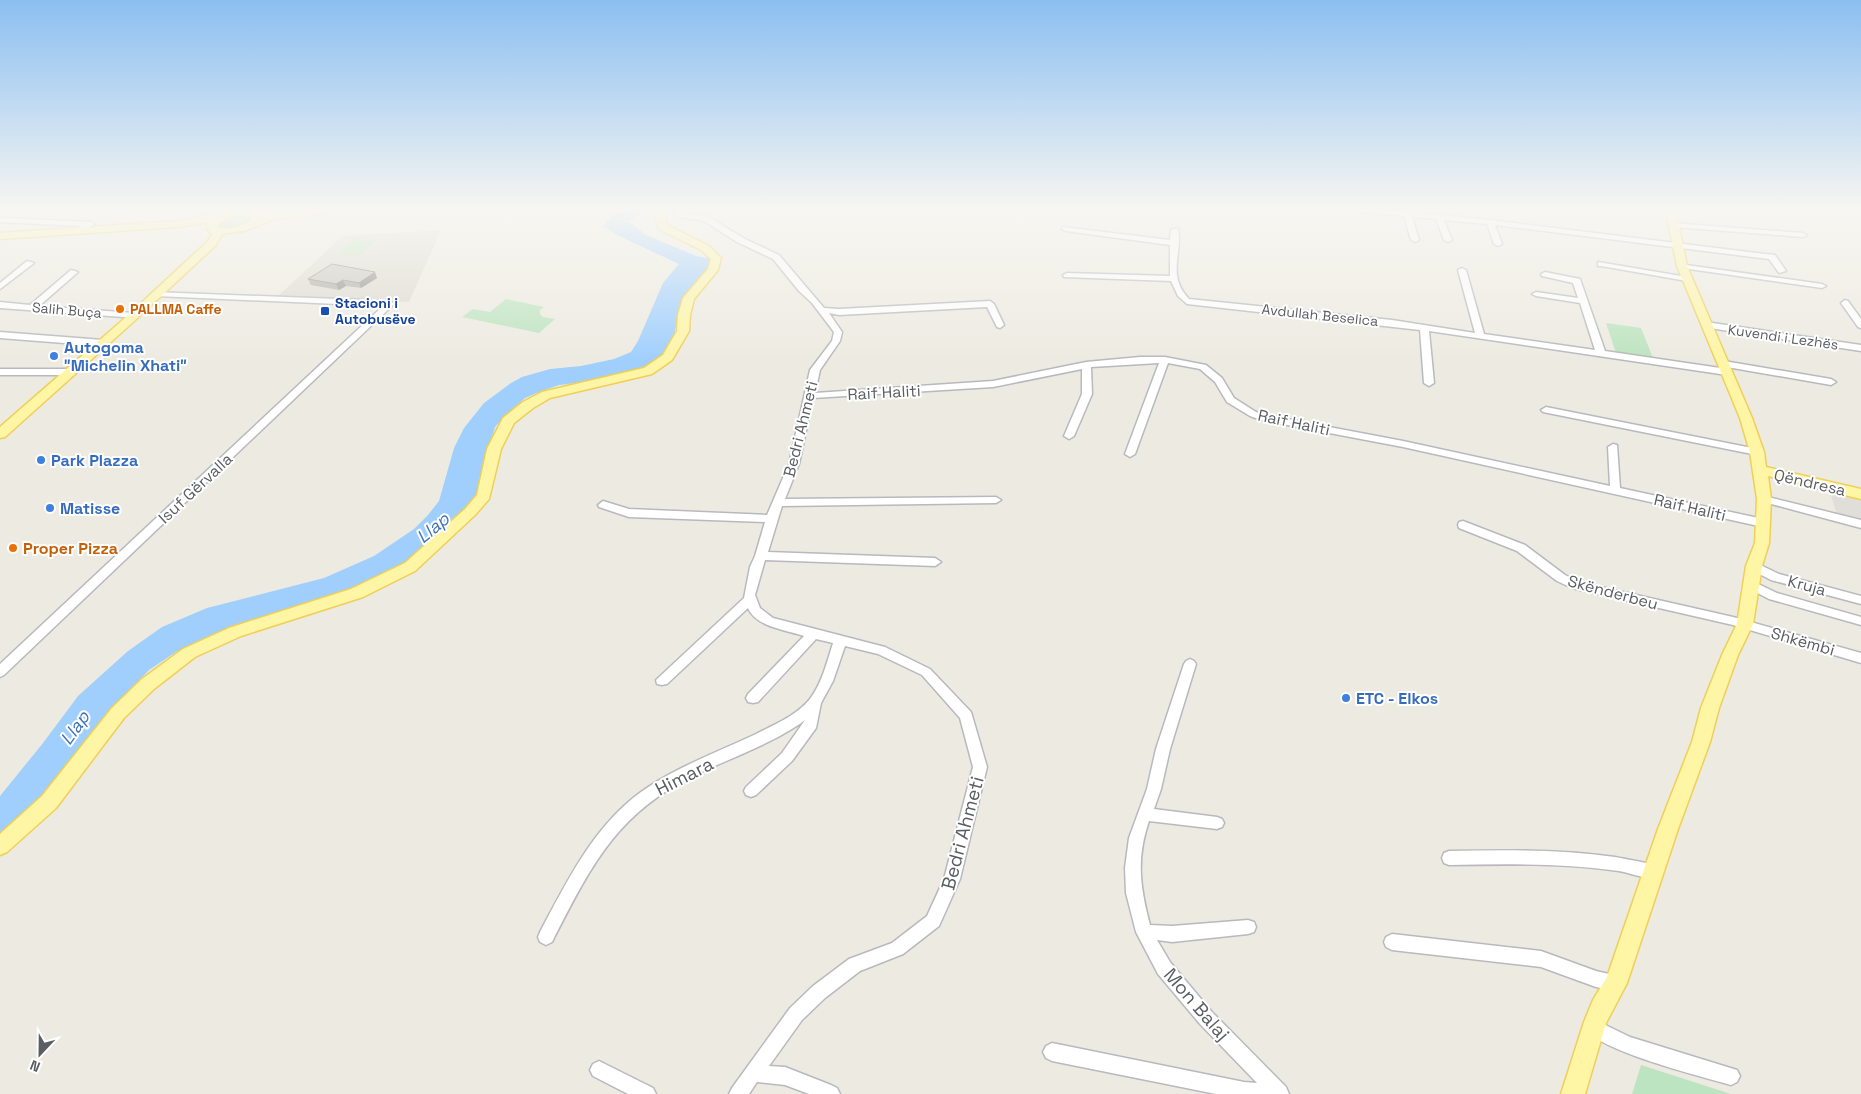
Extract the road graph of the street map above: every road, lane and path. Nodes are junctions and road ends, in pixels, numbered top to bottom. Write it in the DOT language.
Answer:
graph roads {
  1 [pos="194,259"];
  2 [pos="716,259"];
  3 [pos="778,259"];
  4 [pos="1173,259"];
  5 [pos="1682,259"];
  6 [pos="1773,259"];
  7 [pos="30,263"];
  8 [pos="1601,264"];
  9 [pos="1462,270"];
  10 [pos="1782,271"];
  11 [pos="74,272"];
  12 [pos="1685,272"];
  13 [pos="1545,274"];
  14 [pos="1067,275"];
  15 [pos="1174,279"];
  16 [pos="1822,286"];
  17 [pos="0,287"];
  18 [pos="156,294"];
  19 [pos="1536,294"];
  20 [pos="1584,301"];
  21 [pos="1845,303"];
  22 [pos="0,305"];
  23 [pos="31,308"];
  24 [pos="822,310"];
  25 [pos="134,316"];
  26 [pos="1861,324"];
  27 [pos="1000,325"];
  28 [pos="1706,325"];
  29 [pos="1424,327"];
  30 [pos="1480,334"];
  31 [pos="0,335"];
  32 [pos="103,343"];
  33 [pos="1861,348"];
  34 [pos="1601,354"];
  35 [pos="1166,360"];
  36 [pos="1086,364"];
  37 [pos="1726,368"];
  38 [pos="0,372"];
  39 [pos="70,372"];
  40 [pos="1831,382"];
  41 [pos="1429,383"];
  42 [pos="808,396"];
  43 [pos="1546,410"];
  44 [pos="0,434"];
  45 [pos="1069,436"];
  46 [pos="1613,446"];
  47 [pos="1757,452"];
  48 [pos="1130,454"];
  49 [pos="1760,470"];
  50 [pos="1615,490"];
  51 [pos="1861,494"];
  52 [pos="1764,498"];
  53 [pos="996,500"];
  54 [pos="778,503"];
  55 [pos="603,505"];
  56 [pos="772,519"];
  57 [pos="1763,523"];
  58 [pos="1861,524"];
  59 [pos="1463,525"];
  60 [pos="761,556"];
  61 [pos="935,562"];
  62 [pos="1754,566"];
  63 [pos="1752,585"];
  64 [pos="750,599"];
  65 [pos="1861,600"];
  66 [pos="1861,620"];
  67 [pos="1745,624"];
  68 [pos="812,634"];
  69 [pos="840,640"];
  70 [pos="1861,658"];
  71 [pos="1190,664"];
  72 [pos="0,672"];
  73 [pos="662,680"];
  74 [pos="753,698"];
  75 [pos="815,702"];
  76 [pos="751,791"];
  77 [pos="1144,814"];
  78 [pos="1218,823"];
  79 [pos="0,846"];
  80 [pos="1449,858"];
  81 [pos="1655,872"];
  82 [pos="1248,927"];
  83 [pos="1144,932"];
  84 [pos="546,937"];
  85 [pos="1392,942"];
  86 [pos="1616,983"];
  87 [pos="1593,1028"];
  88 [pos="1052,1052"];
  89 [pos="599,1070"];
  90 [pos="754,1073"];
  91 [pos="1731,1076"];
  92 [pos="1280,1093"];
  93 [pos="647,1094"];
  94 [pos="738,1094"];
  95 [pos="830,1094"];
  96 [pos="1573,1094"];
  1 -- 18 [label="main road"];
  2 -- 79 [label="main road"];
  3 -- 24 [label="street, Bedri Ahmeti"];
  4 -- 15 [label="street, Avdullah Beselica"];
  5 -- 12 [label="main road"];
  6 -- 10 [label="street"];
  7 -- 17 [label="street"];
  8 -- 12 [label="street"];
  9 -- 30 [label="street"];
  11 -- 23 [label="street"];
  12 -- 16 [label="street"];
  12 -- 28 [label="main road"];
  13 -- 20 [label="street"];
  14 -- 15 [label="street"];
  15 -- 29 [label="street, Avdullah Beselica"];
  18 -- 25 [label="main road"];
  18 -- 72 [label="street, Isuf Gërvalla"];
  19 -- 20 [label="street"];
  20 -- 34 [label="street"];
  21 -- 26 [label="street"];
  22 -- 23 [label="street, Salih Buça"];
  23 -- 25 [label="street, Salih Buça"];
  24 -- 27 [label="street"];
  24 -- 42 [label="street, Bedri Ahmeti"];
  25 -- 32 [label="main road"];
  28 -- 33 [label="street, Kuvendi i Lezhës"];
  28 -- 37 [label="main road"];
  29 -- 30 [label="street, Avdullah Beselica"];
  29 -- 41 [label="street"];
  30 -- 34 [label="street, Avdullah Beselica"];
  31 -- 32 [label="street"];
  32 -- 39 [label="main road"];
  34 -- 37 [label="street, Avdullah Beselica"];
  35 -- 36 [label="street, Raif Haliti"];
  35 -- 48 [label="street"];
  35 -- 50 [label="street, Raif Haliti"];
  36 -- 42 [label="street, Raif Haliti"];
  36 -- 45 [label="street"];
  37 -- 40 [label="street"];
  37 -- 47 [label="main road"];
  38 -- 39 [label="street"];
  39 -- 44 [label="main road"];
  42 -- 54 [label="street, Bedri Ahmeti"];
  43 -- 47 [label="street"];
  46 -- 50 [label="street"];
  47 -- 49 [label="main road"];
  49 -- 51 [label="main road, Qëndresa"];
  49 -- 52 [label="main road"];
  50 -- 57 [label="street, Raif Haliti"];
  52 -- 57 [label="main road"];
  52 -- 58 [label="street"];
  53 -- 54 [label="street"];
  54 -- 56 [label="street, Bedri Ahmeti"];
  55 -- 56 [label="street"];
  56 -- 60 [label="street, Bedri Ahmeti"];
  57 -- 62 [label="main road"];
  59 -- 67 [label="street, Skënderbeu"];
  60 -- 61 [label="street"];
  60 -- 64 [label="street, Bedri Ahmeti"];
  62 -- 63 [label="main road"];
  62 -- 65 [label="street, Kruja"];
  63 -- 66 [label="street"];
  63 -- 67 [label="main road"];
  64 -- 68 [label="street, Bedri Ahmeti"];
  64 -- 73 [label="street"];
  67 -- 70 [label="street, Shkëmbi"];
  67 -- 81 [label="main road"];
  68 -- 69 [label="street, Bedri Ahmeti"];
  68 -- 74 [label="street"];
  69 -- 75 [label="street, Himara"];
  69 -- 90 [label="street, Bedri Ahmeti"];
  71 -- 77 [label="street, Mon Balaj"];
  75 -- 76 [label="street"];
  75 -- 84 [label="street, Himara"];
  77 -- 78 [label="street"];
  77 -- 83 [label="street, Mon Balaj"];
  80 -- 81 [label="street"];
  81 -- 86 [label="main road"];
  82 -- 83 [label="street"];
  83 -- 92 [label="street, Mon Balaj"];
  85 -- 86 [label="street"];
  86 -- 87 [label="main road"];
  87 -- 91 [label="street"];
  87 -- 96 [label="main road"];
  88 -- 92 [label="street, Mon Balaj"];
  89 -- 93 [label="street"];
  90 -- 94 [label="street, Bedri Ahmeti"];
  90 -- 95 [label="street"];
}
